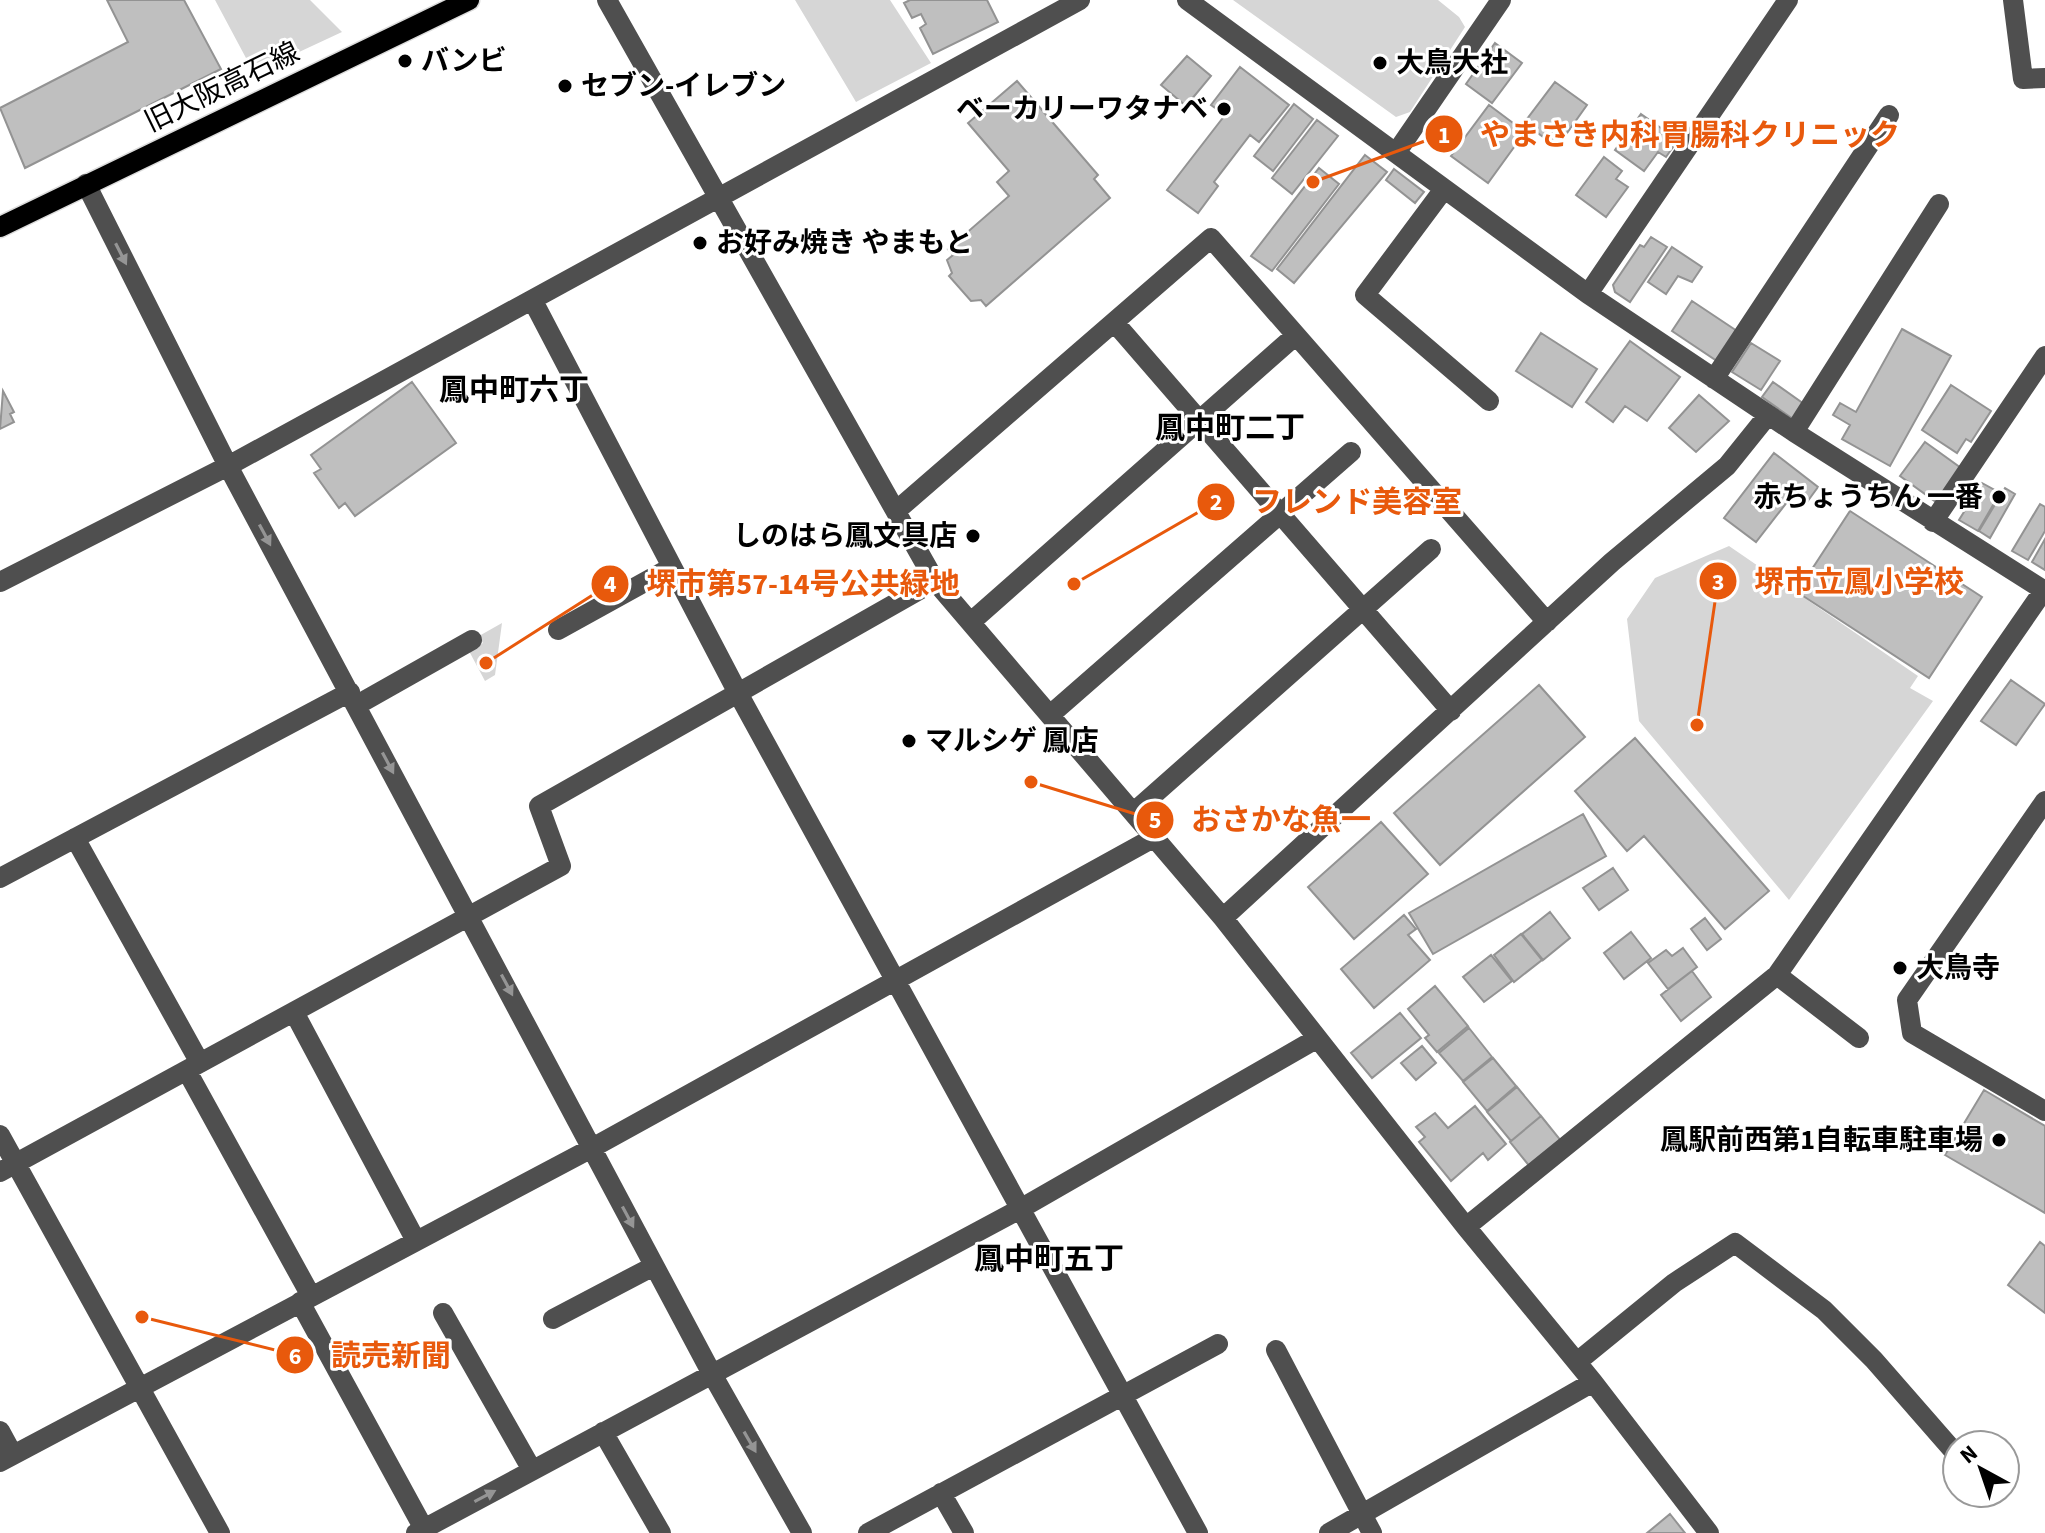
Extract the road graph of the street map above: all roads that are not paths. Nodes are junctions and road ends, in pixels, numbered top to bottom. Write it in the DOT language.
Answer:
graph roads {
  1 [pos="469,0"];
  2 [pos="607,0"];
  3 [pos="1080,0"];
  4 [pos="1187,0"];
  5 [pos="1501,0"];
  6 [pos="1788,0"];
  7 [pos="2013,0"];
  8 [pos="2045,78"];
  9 [pos="1889,115"];
  10 [pos="1396,153"];
  11 [pos="86,184"];
  12 [pos="1444,189"];
  13 [pos="719,198"];
  14 [pos="1939,204"];
  15 [pos="0,227"];
  16 [pos="1588,294"];
  17 [pos="533,301"];
  18 [pos="1115,323"];
  19 [pos="1296,335"];
  20 [pos="2045,356"];
  21 [pos="1714,379"];
  22 [pos="1489,401"];
  23 [pos="1768,415"];
  24 [pos="1199,420"];
  25 [pos="1794,432"];
  26 [pos="1351,452"];
  27 [pos="228,466"];
  28 [pos="896,511"];
  29 [pos="1281,514"];
  30 [pos="1933,522"];
  31 [pos="1431,549"];
  32 [pos="672,567"];
  33 [pos="935,581"];
  34 [pos="0,582"];
  35 [pos="2044,590"];
  36 [pos="1363,609"];
  37 [pos="971,622"];
  38 [pos="1547,622"];
  39 [pos="558,630"];
  40 [pos="472,640"];
  41 [pos="739,695"];
  42 [pos="354,699"];
  43 [pos="1451,711"];
  44 [pos="1050,715"];
  45 [pos="2045,801"];
  46 [pos="1134,812"];
  47 [pos="1155,837"];
  48 [pos="75,838"];
  49 [pos="0,878"];
  50 [pos="471,916"];
  51 [pos="1223,918"];
  52 [pos="1777,975"];
  53 [pos="894,979"];
  54 [pos="294,1012"];
  55 [pos="1859,1038"];
  56 [pos="1316,1039"];
  57 [pos="193,1067"];
  58 [pos="2045,1111"];
  59 [pos="0,1135"];
  60 [pos="592,1148"];
  61 [pos="8,1168"];
  62 [pos="1020,1209"];
  63 [pos="1466,1227"];
  64 [pos="416,1241"];
  65 [pos="654,1266"];
  66 [pos="306,1299"];
  67 [pos="443,1313"];
  68 [pos="553,1319"];
  69 [pos="1218,1344"];
  70 [pos="1276,1350"];
  71 [pos="1577,1362"];
  72 [pos="712,1374"];
  73 [pos="1593,1382"];
  74 [pos="141,1386"];
  75 [pos="1119,1394"];
  76 [pos="0,1431"];
  77 [pos="603,1432"];
  78 [pos="1941,1437"];
  79 [pos="7,1458"];
  80 [pos="532,1470"];
  81 [pos="941,1493"];
  82 [pos="1367,1524"];
  83 [pos="420,1531"];
  84 [pos="220,1533"];
  85 [pos="661,1533"];
  86 [pos="802,1533"];
  87 [pos="868,1533"];
  88 [pos="964,1533"];
  89 [pos="1198,1533"];
  90 [pos="1329,1533"];
  91 [pos="1709,1533"];
  1 -- 11 [label="main road, 旧大阪高石線"];
  2 -- 13 [label="street"];
  3 -- 13 [label="street"];
  4 -- 10 [label="street"];
  5 -- 10 [label="street"];
  6 -- 16 [label="street"];
  7 -- 8 [label="street"];
  9 -- 21 [label="street"];
  10 -- 12 [label="street"];
  11 -- 15 [label="main road, 旧大阪高石線"];
  11 -- 27 [label="street, one-way"];
  12 -- 16 [label="street"];
  12 -- 22 [label="street"];
  13 -- 17 [label="street"];
  13 -- 28 [label="street"];
  14 -- 25 [label="street"];
  16 -- 21 [label="street"];
  17 -- 27 [label="street"];
  17 -- 32 [label="street"];
  18 -- 19 [label="street"];
  18 -- 24 [label="street"];
  18 -- 28 [label="street"];
  19 -- 24 [label="street"];
  19 -- 38 [label="street"];
  20 -- 30 [label="street"];
  21 -- 23 [label="street"];
  23 -- 25 [label="street"];
  23 -- 38 [label="street"];
  24 -- 29 [label="street"];
  24 -- 37 [label="street"];
  25 -- 30 [label="street"];
  26 -- 29 [label="street"];
  27 -- 34 [label="street"];
  27 -- 42 [label="street, one-way"];
  28 -- 33 [label="street"];
  29 -- 36 [label="street"];
  29 -- 44 [label="street"];
  30 -- 35 [label="street"];
  31 -- 36 [label="street"];
  32 -- 39 [label="street"];
  32 -- 41 [label="street"];
  33 -- 37 [label="street"];
  33 -- 41 [label="street"];
  35 -- 52 [label="street"];
  36 -- 43 [label="street"];
  36 -- 46 [label="street"];
  37 -- 44 [label="street"];
  38 -- 43 [label="street"];
  40 -- 42 [label="street"];
  41 -- 50 [label="street"];
  41 -- 53 [label="street"];
  42 -- 48 [label="street"];
  42 -- 50 [label="street, one-way"];
  43 -- 51 [label="street"];
  44 -- 46 [label="street"];
  45 -- 58 [label="street"];
  46 -- 47 [label="street"];
  47 -- 51 [label="street"];
  47 -- 53 [label="street"];
  48 -- 49 [label="street"];
  48 -- 57 [label="street"];
  50 -- 54 [label="street"];
  50 -- 60 [label="street, one-way"];
  51 -- 56 [label="street"];
  52 -- 55 [label="street"];
  52 -- 63 [label="street"];
  53 -- 60 [label="street"];
  53 -- 62 [label="street"];
  54 -- 57 [label="street"];
  54 -- 64 [label="street"];
  56 -- 62 [label="street"];
  56 -- 63 [label="street"];
  57 -- 61 [label="street"];
  57 -- 66 [label="street"];
  59 -- 61 [label="street"];
  60 -- 64 [label="street"];
  60 -- 65 [label="street, one-way"];
  61 -- 74 [label="street"];
  62 -- 72 [label="street"];
  62 -- 75 [label="street"];
  63 -- 71 [label="street"];
  64 -- 66 [label="street"];
  65 -- 68 [label="street"];
  65 -- 72 [label="street"];
  66 -- 74 [label="street"];
  66 -- 83 [label="street"];
  67 -- 80 [label="street"];
  69 -- 75 [label="street"];
  70 -- 82 [label="street"];
  71 -- 73 [label="street"];
  71 -- 78 [label="street"];
  72 -- 77 [label="street"];
  72 -- 86 [label="street, one-way"];
  73 -- 82 [label="street"];
  73 -- 91 [label="street"];
  74 -- 79 [label="street"];
  74 -- 84 [label="street"];
  75 -- 81 [label="street"];
  75 -- 89 [label="street"];
  76 -- 79 [label="street"];
  77 -- 80 [label="street"];
  77 -- 85 [label="street"];
  83 -- 80 [label="street, one-way"];
  81 -- 87 [label="street"];
  81 -- 88 [label="street"];
  82 -- 90 [label="street"];
}
